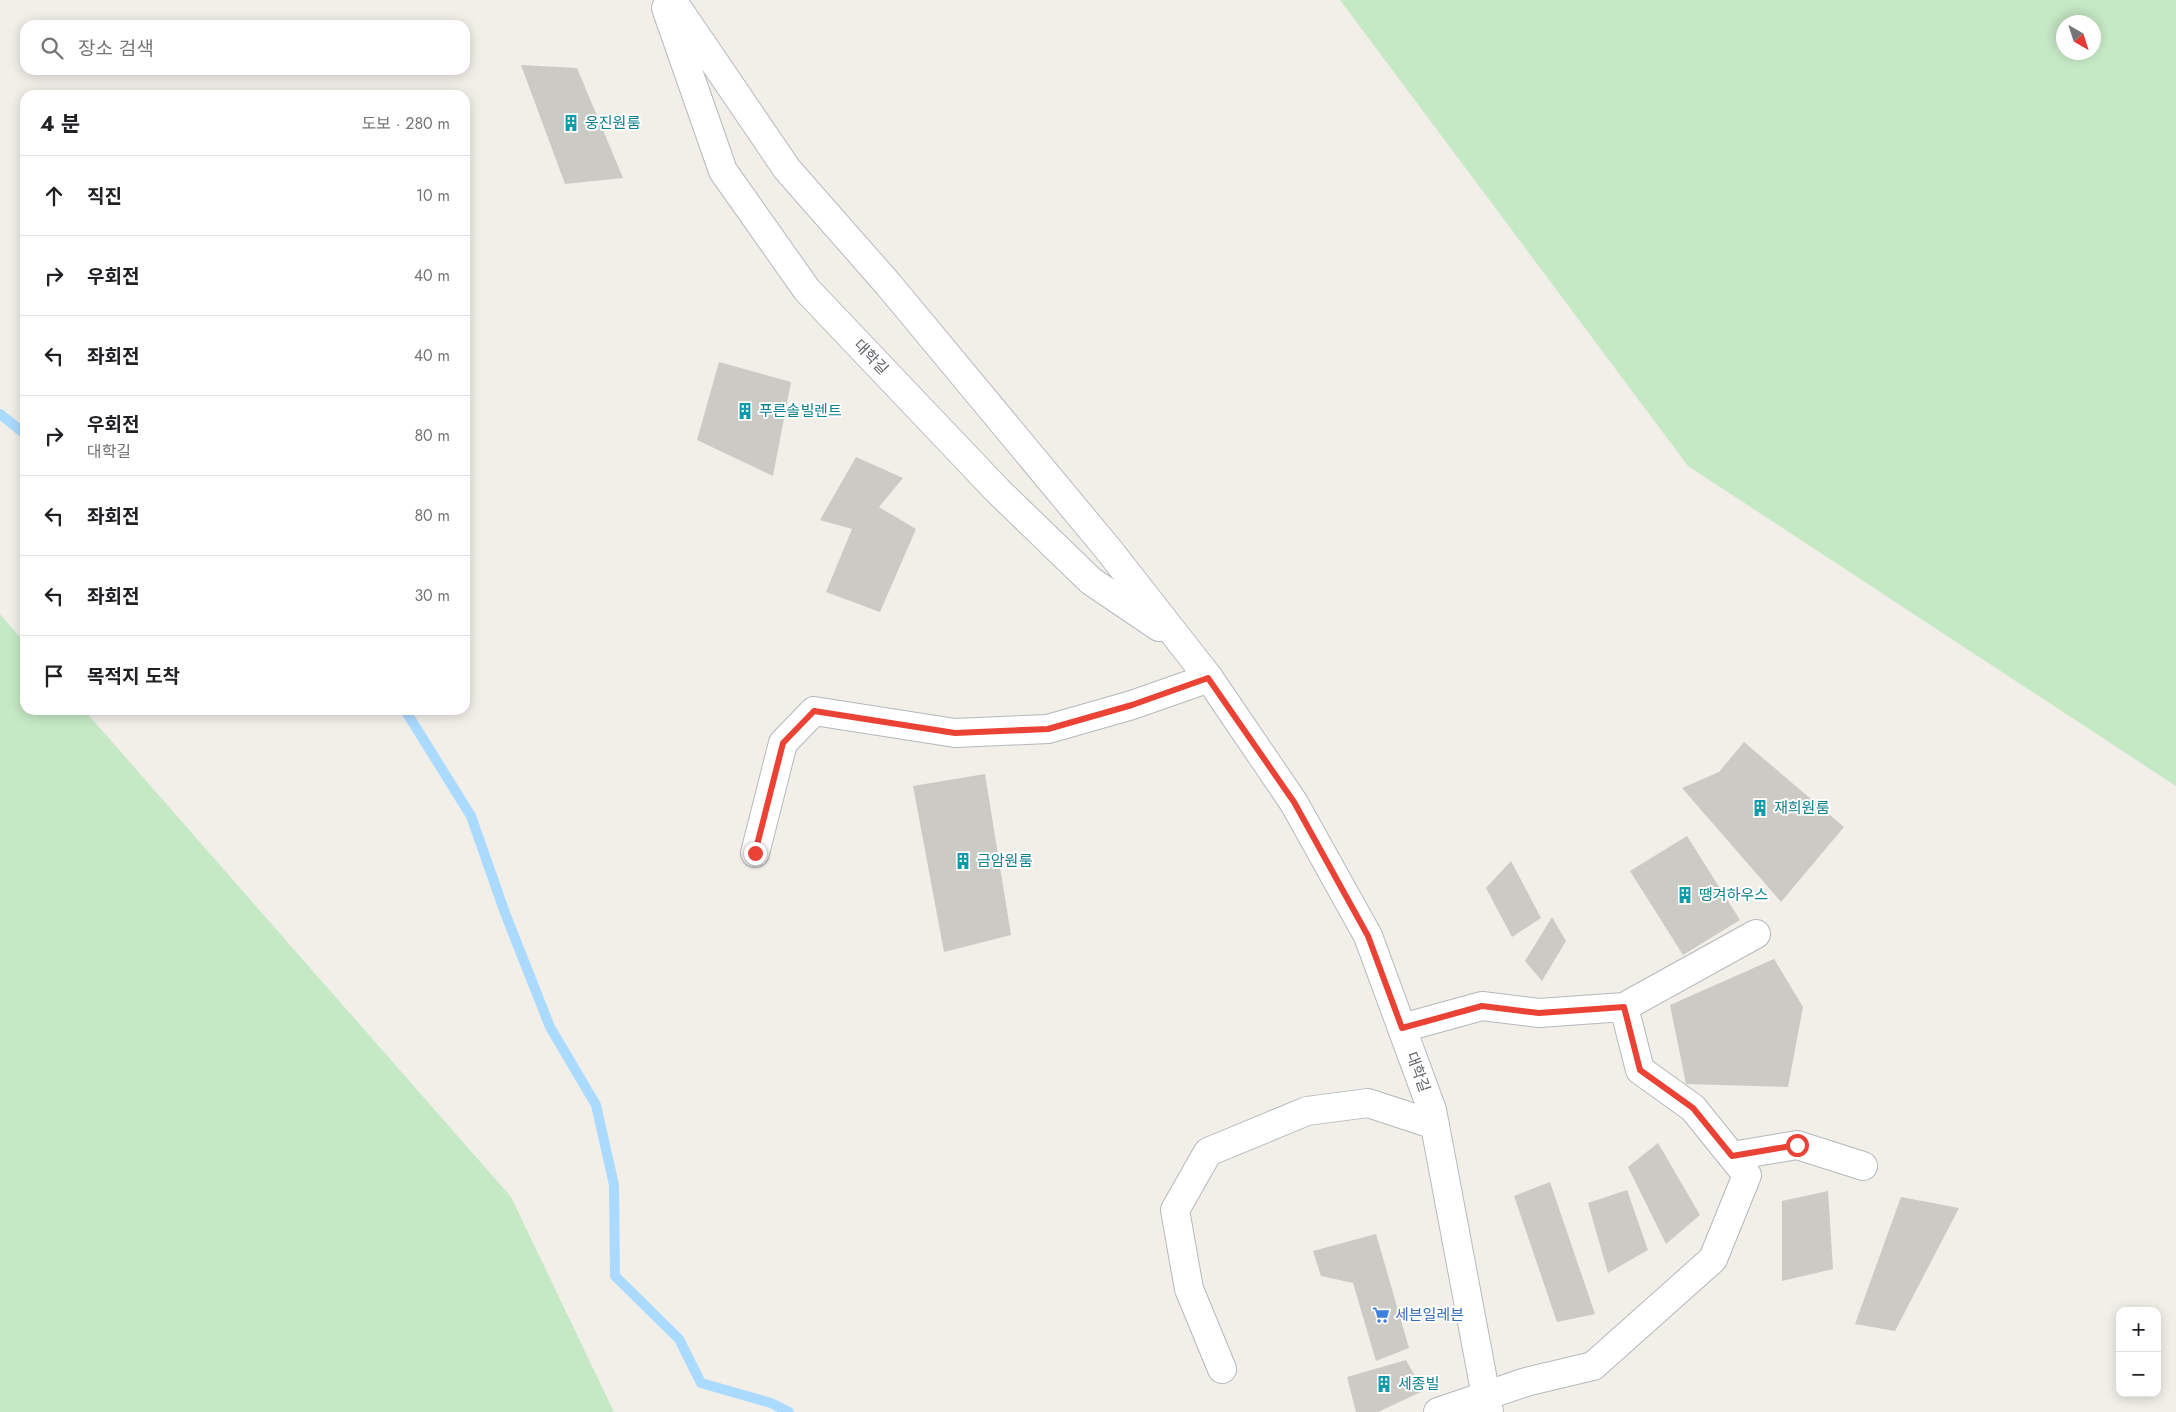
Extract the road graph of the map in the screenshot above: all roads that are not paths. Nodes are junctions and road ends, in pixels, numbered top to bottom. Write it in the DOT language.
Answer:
graph roads {
  1 [pos="663,0"];
  2 [pos="672,0"];
  3 [pos="1179,640"];
  4 [pos="1208,678"];
  5 [pos="755,853"];
  6 [pos="1756,934"];
  7 [pos="1624,1007"];
  8 [pos="1402,1028"];
  9 [pos="1435,1125"];
  10 [pos="1732,1156"];
  11 [pos="1863,1166"];
  12 [pos="1222,1369"];
  13 [pos="1488,1405"];
  14 [pos="1438,1412"];
  1 -- 3 [label="street, 대학길"];
  2 -- 3 [label="street, 대학길"];
  3 -- 4 [label="street, 대학길"];
  4 -- 5 [label="street"];
  4 -- 8 [label="street, 대학길"];
  6 -- 7 [label="street"];
  7 -- 8 [label="street"];
  7 -- 10 [label="street"];
  8 -- 9 [label="street, 대학길"];
  9 -- 12 [label="street"];
  9 -- 13 [label="street, 대학길"];
  10 -- 11 [label="street"];
  10 -- 13 [label="street"];
  13 -- 14 [label="street"];
}
